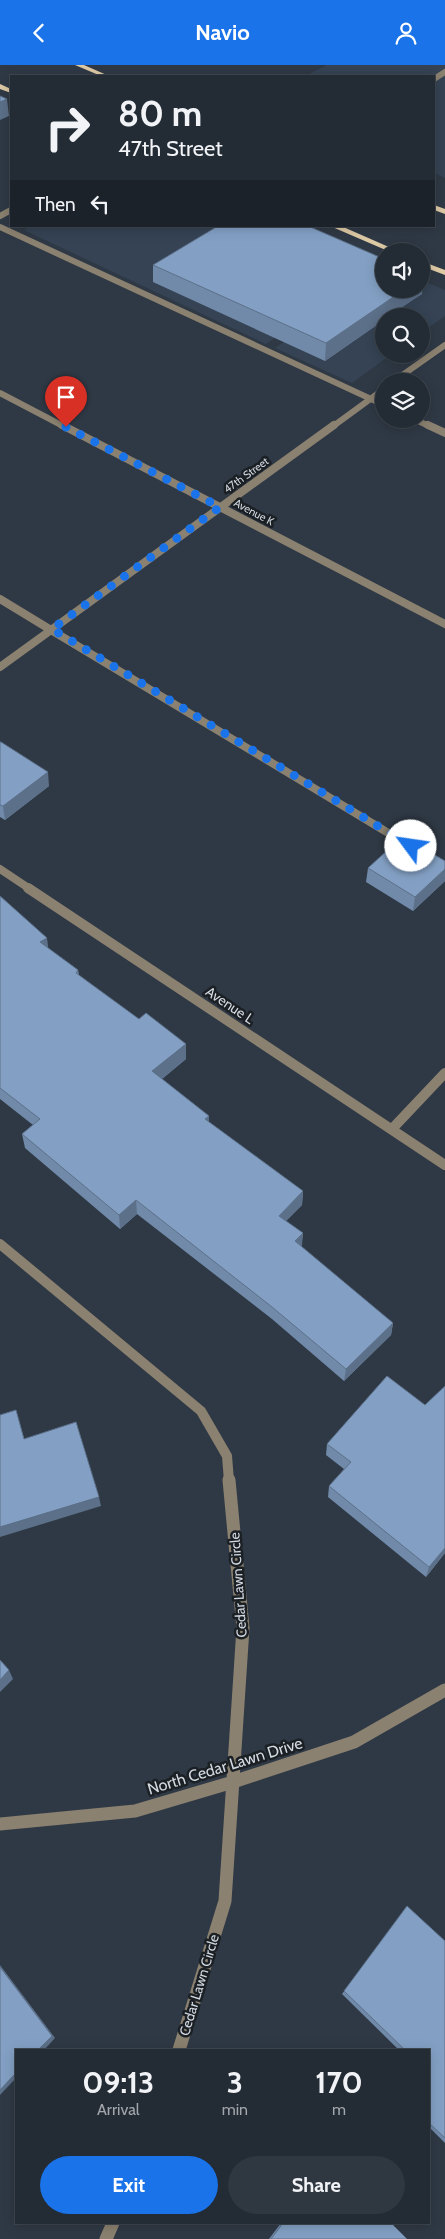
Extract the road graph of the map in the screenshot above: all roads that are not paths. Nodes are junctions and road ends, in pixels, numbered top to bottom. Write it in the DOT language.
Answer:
graph roads {
  1 [pos="78,65"];
  2 [pos="103,75"];
  3 [pos="0,227"];
  4 [pos="336,227"];
  5 [pos="375,243"];
  6 [pos="430,267"];
  7 [pos="445,273"];
  8 [pos="445,345"];
  9 [pos="405,373"];
  10 [pos="0,393"];
  11 [pos="375,395"];
  12 [pos="370,398"];
  13 [pos="375,400"];
  14 [pos="430,426"];
  15 [pos="445,433"];
  16 [pos="220,507"];
  17 [pos="0,599"];
  18 [pos="445,624"];
  19 [pos="52,629"];
  20 [pos="0,667"];
  21 [pos="419,851"];
  22 [pos="0,869"];
  23 [pos="445,1073"];
  24 [pos="392,1129"];
  25 [pos="445,1165"];
  26 [pos="0,1243"];
  27 [pos="445,1690"];
  28 [pos="233,1782"];
  29 [pos="0,1824"];
  30 [pos="179,2049"];
  31 [pos="113,2224"];
  32 [pos="106,2239"];
  1 -- 2 [label="main road"];
  3 -- 12 [label="street"];
  4 -- 5 [label="main road"];
  6 -- 7 [label="main road"];
  8 -- 9 [label="street"];
  10 -- 16 [label="street, Avenue K"];
  11 -- 12 [label="street, 47th Street"];
  12 -- 13 [label="street"];
  12 -- 16 [label="street, 47th Street"];
  14 -- 15 [label="street"];
  16 -- 18 [label="street, Avenue K"];
  16 -- 19 [label="street, 47th Street"];
  17 -- 19 [label="street"];
  19 -- 20 [label="street, 47th Street"];
  19 -- 21 [label="street"];
  22 -- 24 [label="street, Avenue L"];
  23 -- 24 [label="street"];
  24 -- 25 [label="street, Avenue L"];
  26 -- 28 [label="street, Cedar Lawn Circle"];
  27 -- 28 [label="street, North Cedar Lawn Drive"];
  28 -- 29 [label="street, North Cedar Lawn Drive"];
  28 -- 30 [label="street, Cedar Lawn Circle"];
  31 -- 32 [label="street"];
}
